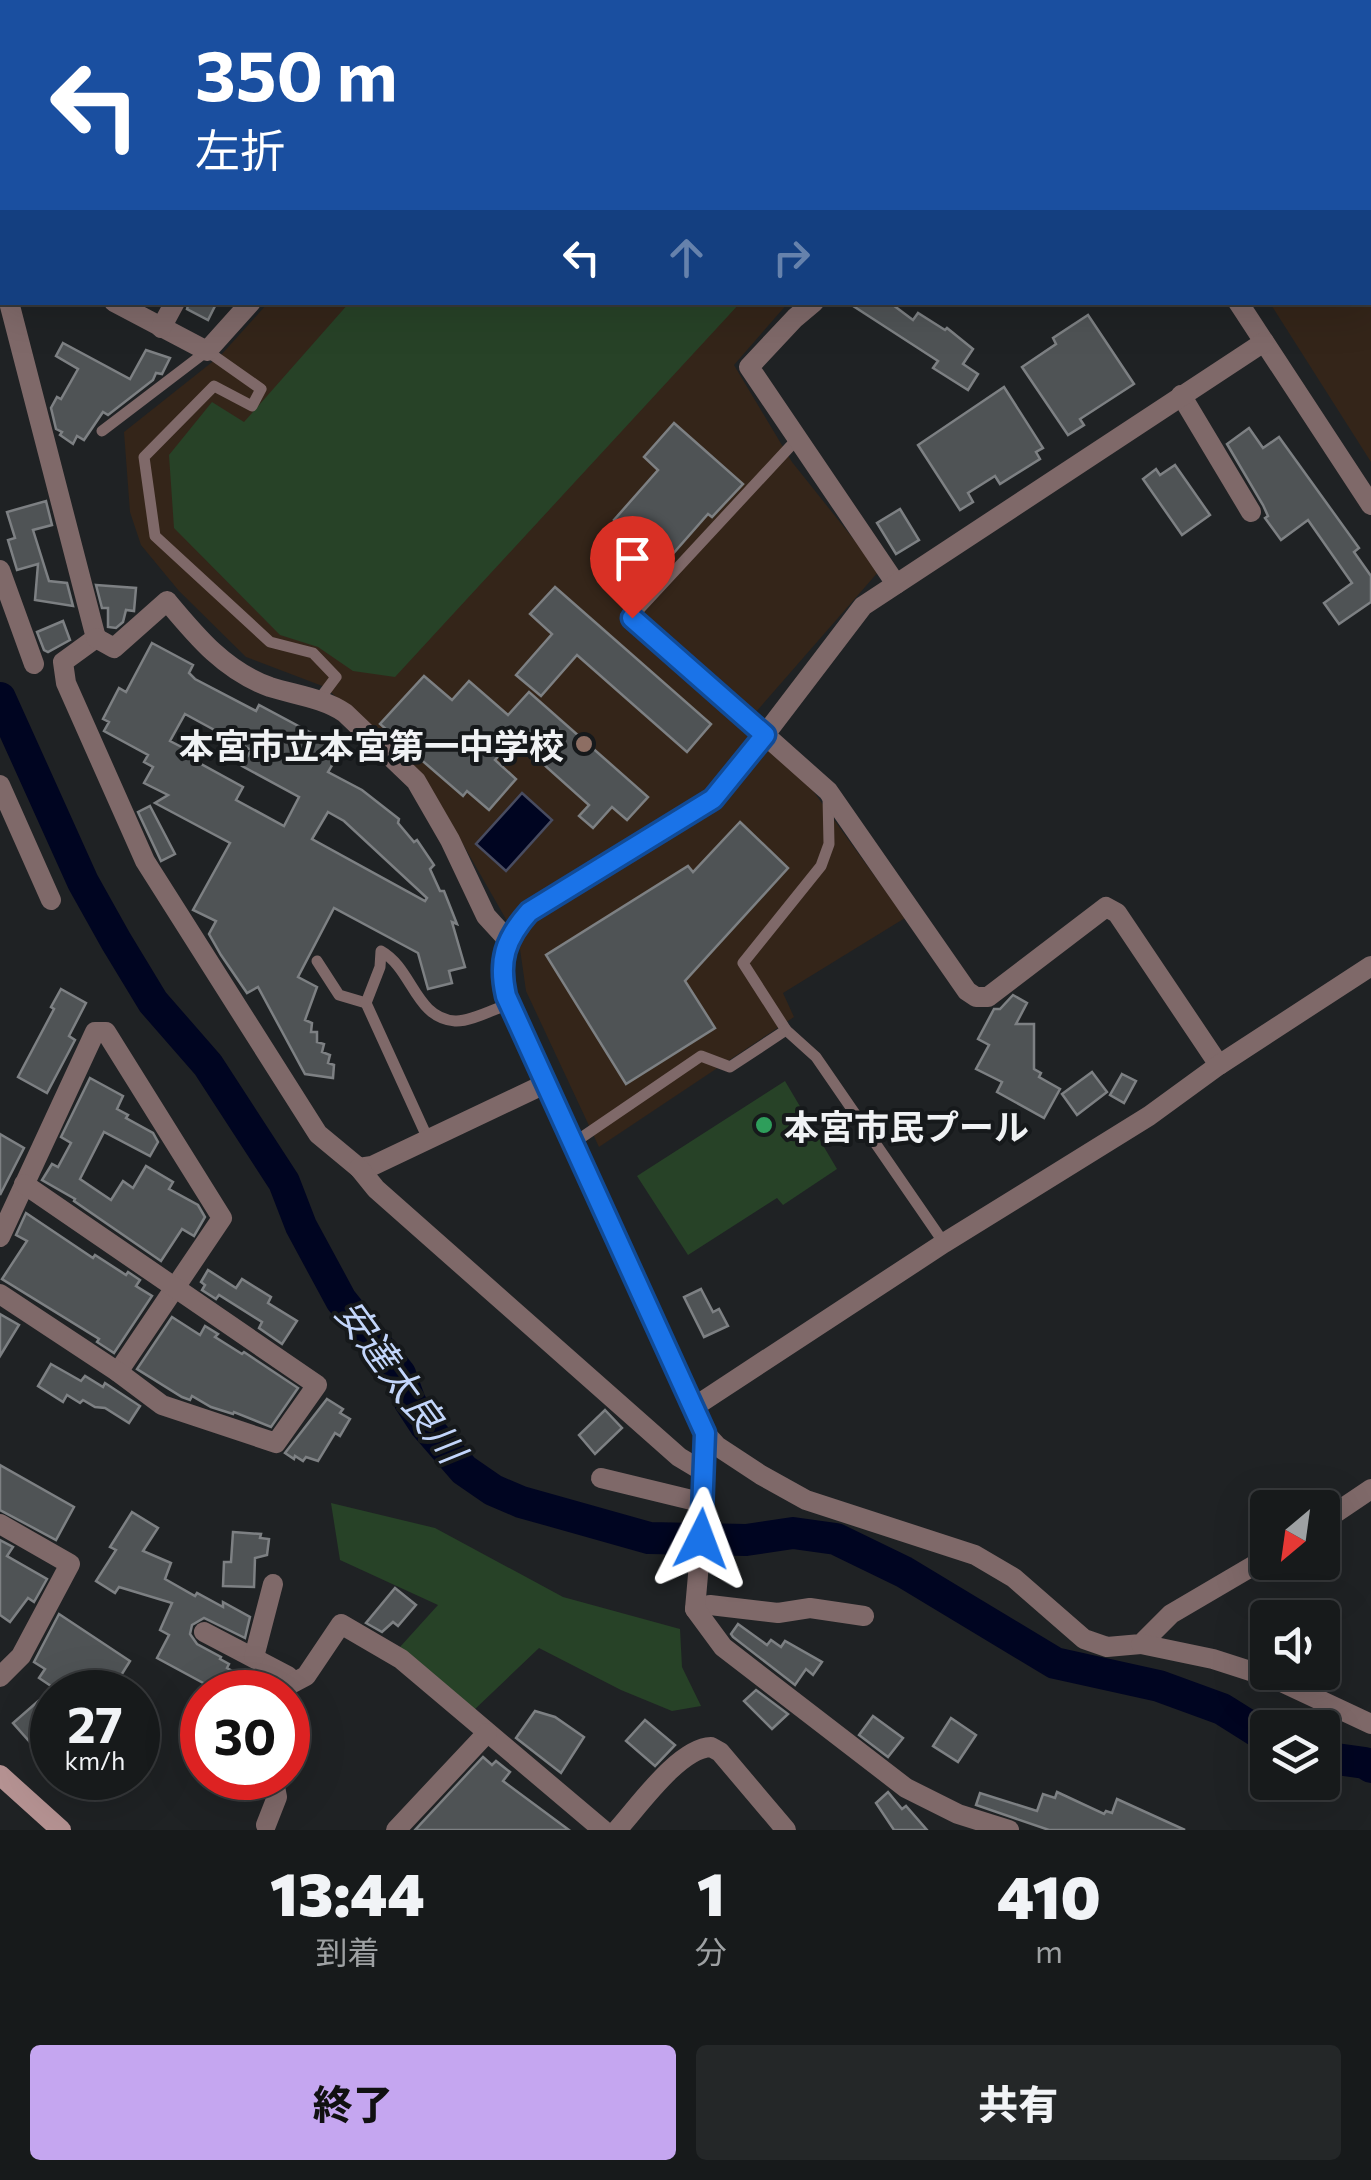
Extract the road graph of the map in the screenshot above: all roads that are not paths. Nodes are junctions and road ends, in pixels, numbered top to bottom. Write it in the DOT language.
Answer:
graph roads {
  1 [pos="9,305"];
  2 [pos="119,305"];
  3 [pos="173,305"];
  4 [pos="248,305"];
  5 [pos="811,305"];
  6 [pos="1240,305"];
  7 [pos="161,328"];
  8 [pos="1264,342"];
  9 [pos="207,351"];
  10 [pos="1181,395"];
  11 [pos="102,431"];
  12 [pos="798,438"];
  13 [pos="1369,496"];
  14 [pos="1251,512"];
  15 [pos="0,570"];
  16 [pos="896,584"];
  17 [pos="96,638"];
  18 [pos="34,664"];
  19 [pos="318,700"];
  20 [pos="765,735"];
  21 [pos="0,785"];
  22 [pos="828,791"];
  23 [pos="52,900"];
  24 [pos="508,940"];
  25 [pos="317,961"];
  26 [pos="1371,966"];
  27 [pos="366,1002"];
  28 [pos="509,1004"];
  29 [pos="786,1030"];
  30 [pos="1219,1065"];
  31 [pos="548,1083"];
  32 [pos="428,1139"];
  33 [pos="572,1144"];
  34 [pos="359,1168"];
  35 [pos="24,1184"];
  36 [pos="0,1237"];
  37 [pos="944,1243"];
  38 [pos="174,1287"];
  39 [pos="0,1294"];
  40 [pos="118,1372"];
  41 [pos="694,1408"];
  42 [pos="705,1433"];
  43 [pos="704,1472"];
  44 [pos="602,1478"];
  45 [pos="1371,1489"];
  46 [pos="704,1506"];
  47 [pos="1340,1510"];
  48 [pos="0,1524"];
  49 [pos="1250,1568"];
  50 [pos="273,1584"];
  51 [pos="695,1606"];
  52 [pos="864,1616"];
  53 [pos="204,1632"];
  54 [pos="1141,1644"];
  55 [pos="254,1657"];
  56 [pos="277,1670"];
  57 [pos="310,1670"];
  58 [pos="0,1677"];
  59 [pos="1371,1724"];
  60 [pos="487,1733"];
  61 [pos="0,1774"];
  62 [pos="276,1800"];
  63 [pos="268,1828"];
  64 [pos="61,1830"];
  65 [pos="396,1830"];
  66 [pos="603,1830"];
  67 [pos="617,1830"];
  68 [pos="786,1830"];
  69 [pos="1009,1830"];
  1 -- 17 [label="street"];
  2 -- 7 [label="street"];
  3 -- 7 [label="street"];
  4 -- 9 [label="street"];
  5 -- 12 [label="street"];
  6 -- 8 [label="street"];
  7 -- 9 [label="street"];
  8 -- 10 [label="street"];
  8 -- 13 [label="street"];
  9 -- 11 [label="lane"];
  9 -- 19 [label="lane"];
  10 -- 14 [label="street"];
  10 -- 16 [label="street"];
  12 -- 16 [label="street"];
  12 -- 20 [label="lane"];
  15 -- 18 [label="street"];
  16 -- 20 [label="street"];
  17 -- 19 [label="street"];
  17 -- 34 [label="street"];
  19 -- 24 [label="street"];
  20 -- 22 [label="street"];
  20 -- 24 [label="street"];
  21 -- 23 [label="street"];
  22 -- 29 [label="lane"];
  22 -- 30 [label="street"];
  24 -- 28 [label="street"];
  25 -- 27 [label="lane"];
  26 -- 30 [label="street"];
  27 -- 28 [label="lane"];
  27 -- 32 [label="lane"];
  28 -- 31 [label="street"];
  29 -- 33 [label="lane"];
  29 -- 37 [label="lane"];
  30 -- 37 [label="street"];
  31 -- 32 [label="street"];
  31 -- 33 [label="street"];
  32 -- 34 [label="street"];
  33 -- 41 [label="street"];
  34 -- 43 [label="street"];
  35 -- 36 [label="street"];
  35 -- 38 [label="street"];
  35 -- 38 [label="street"];
  37 -- 41 [label="street"];
  38 -- 40 [label="street"];
  38 -- 40 [label="street"];
  39 -- 40 [label="street"];
  41 -- 42 [label="street"];
  42 -- 43 [label="street"];
  42 -- 54 [label="street"];
  43 -- 46 [label="street"];
  44 -- 46 [label="street"];
  45 -- 47 [label="street"];
  46 -- 51 [label="street"];
  48 -- 58 [label="street"];
  49 -- 54 [label="street"];
  50 -- 55 [label="street"];
  51 -- 52 [label="street"];
  51 -- 69 [label="street"];
  53 -- 55 [label="street"];
  54 -- 59 [label="street"];
  55 -- 56 [label="street"];
  57 -- 60 [label="street"];
  60 -- 65 [label="street"];
  60 -- 66 [label="street"];
  61 -- 64 [label="main road"];
  62 -- 63 [label="street"];
  67 -- 68 [label="street"];
}
